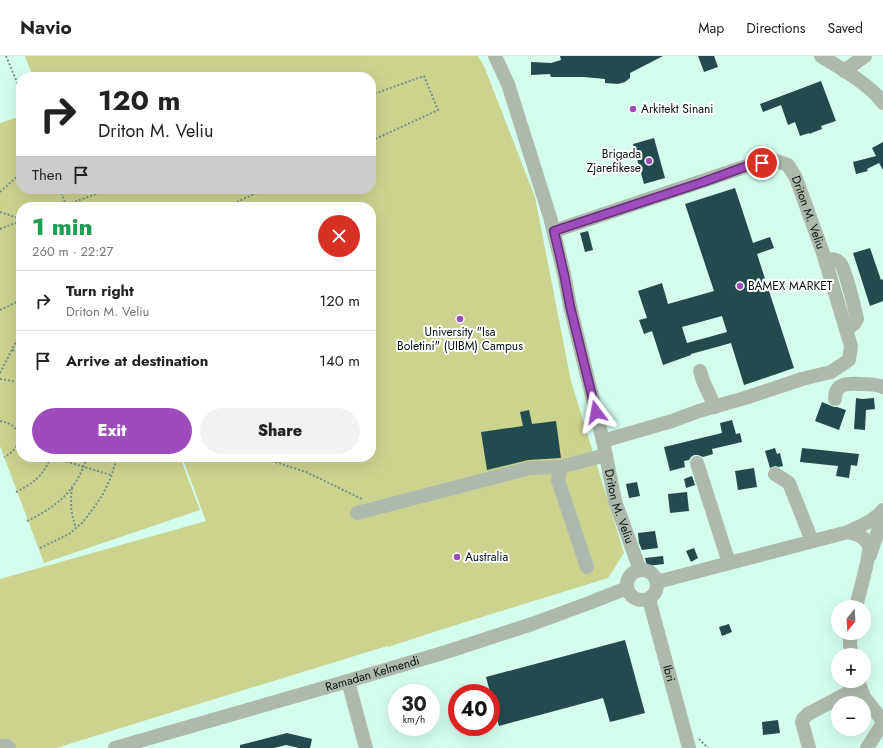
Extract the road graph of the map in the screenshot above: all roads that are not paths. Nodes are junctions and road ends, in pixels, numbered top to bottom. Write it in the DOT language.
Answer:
graph roads {
  1 [pos="495,56"];
  2 [pos="821,56"];
  3 [pos="865,56"];
  4 [pos="844,71"];
  5 [pos="877,86"];
  6 [pos="883,103"];
  7 [pos="554,231"];
  8 [pos="700,371"];
  9 [pos="883,387"];
  10 [pos="835,399"];
  11 [pos="715,407"];
  12 [pos="602,441"];
  13 [pos="606,455"];
  14 [pos="697,463"];
  15 [pos="560,467"];
  16 [pos="775,474"];
  17 [pos="883,510"];
  18 [pos="357,513"];
  19 [pos="883,516"];
  20 [pos="848,532"];
  21 [pos="812,541"];
  22 [pos="867,562"];
  23 [pos="728,564"];
  24 [pos="587,567"];
  25 [pos="640,570"];
  26 [pos="657,582"];
  27 [pos="627,588"];
  28 [pos="649,598"];
  29 [pos="858,600"];
  30 [pos="348,681"];
  31 [pos="852,688"];
  32 [pos="861,688"];
  33 [pos="883,722"];
  34 [pos="0,746"];
  35 [pos="9,748"];
  36 [pos="115,748"];
  37 [pos="366,748"];
  38 [pos="689,748"];
  39 [pos="809,748"];
  40 [pos="867,748"];
  1 -- 7 [label="street, Driton M. Veliu"];
  2 -- 4 [label="street"];
  3 -- 4 [label="street"];
  4 -- 5 [label="street"];
  5 -- 6 [label="street"];
  7 -- 11 [label="street, Driton M. Veliu"];
  7 -- 12 [label="street, Driton M. Veliu"];
  8 -- 11 [label="street"];
  9 -- 10 [label="street"];
  11 -- 12 [label="street, Driton M. Veliu"];
  12 -- 13 [label="street, Driton M. Veliu"];
  13 -- 15 [label="street"];
  13 -- 25 [label="street, Driton M. Veliu"];
  14 -- 23 [label="street"];
  15 -- 18 [label="street"];
  15 -- 24 [label="street"];
  16 -- 21 [label="street"];
  17 -- 20 [label="street"];
  19 -- 22 [label="street"];
  20 -- 21 [label="street"];
  20 -- 22 [label="street"];
  21 -- 23 [label="street"];
  22 -- 29 [label="street"];
  23 -- 26 [label="street"];
  25 -- 26 [label="street"];
  25 -- 27 [label="street"];
  26 -- 28 [label="street"];
  27 -- 28 [label="street"];
  27 -- 30 [label="street, Ramadan Kelmendi"];
  28 -- 38 [label="street, Ibri"];
  30 -- 36 [label="street, Ramadan Kelmendi"];
  30 -- 37 [label="street"];
  31 -- 39 [label="street"];
  32 -- 33 [label="street"];
  33 -- 40 [label="street"];
  34 -- 35 [label="street"];
}
